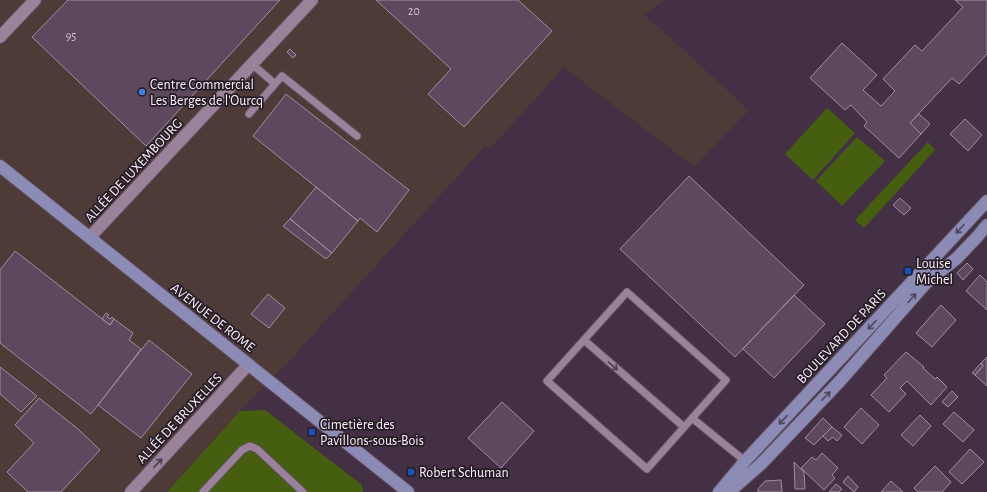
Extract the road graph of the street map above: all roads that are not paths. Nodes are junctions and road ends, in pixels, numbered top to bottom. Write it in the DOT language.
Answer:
graph roads {
  1 [pos="35,0"];
  2 [pos="312,0"];
  3 [pos="0,37"];
  4 [pos="252,64"];
  5 [pos="274,84"];
  6 [pos="249,114"];
  7 [pos="357,136"];
  8 [pos="0,166"];
  9 [pos="987,201"];
  10 [pos="987,225"];
  11 [pos="90,238"];
  12 [pos="584,340"];
  13 [pos="248,365"];
  14 [pos="692,418"];
  15 [pos="684,427"];
  16 [pos="745,461"];
  17 [pos="131,492"];
  18 [pos="203,492"];
  19 [pos="303,492"];
  20 [pos="408,492"];
  21 [pos="719,492"];
  22 [pos="728,492"];
  1 -- 3 [label="street"];
  2 -- 4 [label="street, ALLÉE DE LUXEMBOURG"];
  4 -- 5 [label="lane"];
  4 -- 11 [label="street, ALLÉE DE LUXEMBOURG"];
  5 -- 6 [label="lane"];
  5 -- 7 [label="lane"];
  8 -- 11 [label="street, AVENUE DE ROME"];
  9 -- 16 [label="street, BOULEVARD DE PARIS, one-way"];
  22 -- 10 [label="street, BOULEVARD DE PARIS, one-way"];
  11 -- 13 [label="street, AVENUE DE ROME"];
  12 -- 14 [label="lane"];
  12 -- 15 [label="lane, one-way"];
  12 -- 15 [label="lane"];
  17 -- 13 [label="street, ALLÉE DE BRUXELLES, one-way"];
  13 -- 20 [label="street, AVENUE DE ROME"];
  14 -- 15 [label="lane"];
  14 -- 16 [label="lane"];
  16 -- 21 [label="street, BOULEVARD DE PARIS"];
  16 -- 22 [label="street"];
  18 -- 19 [label="lane"];
}
